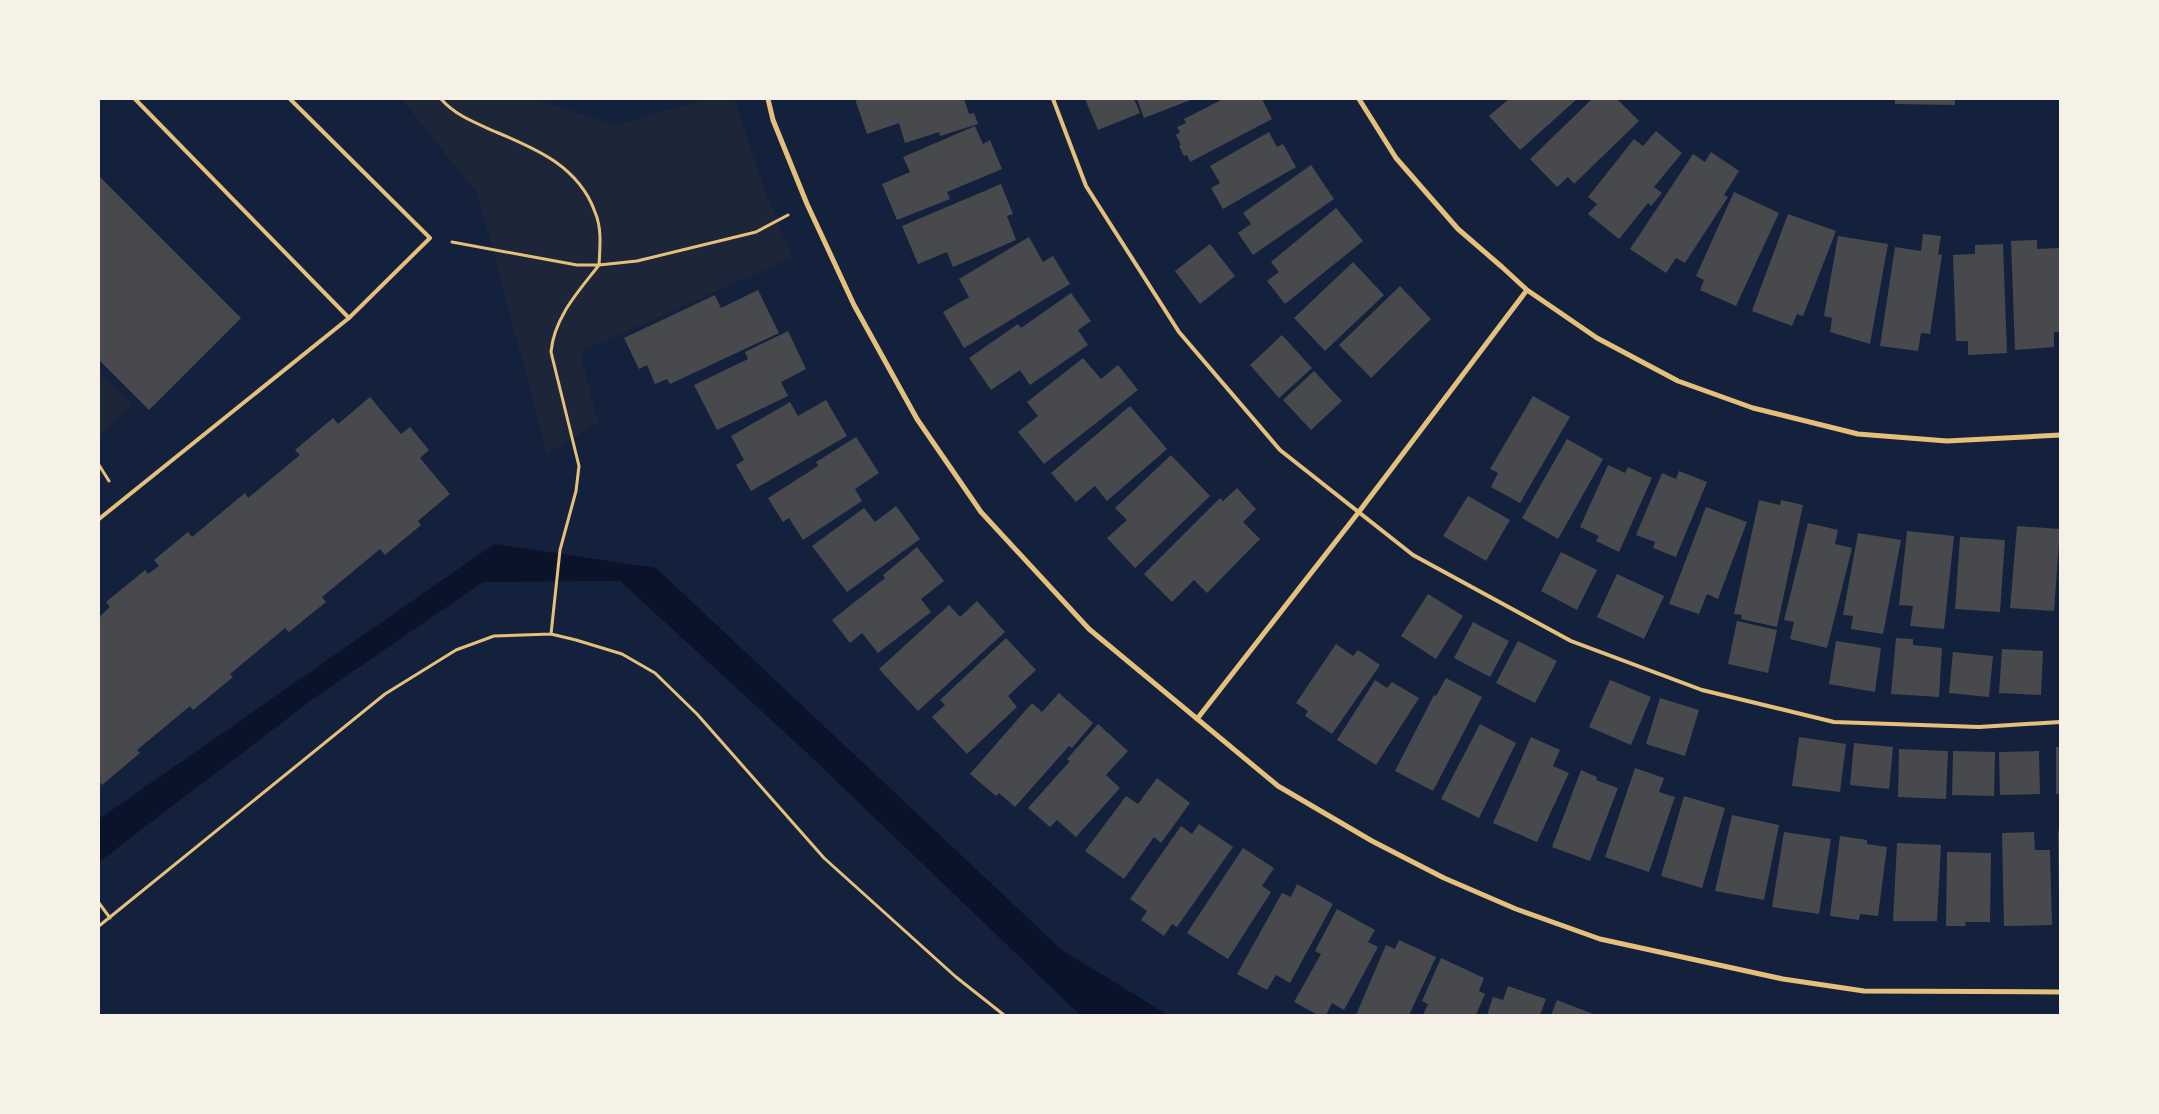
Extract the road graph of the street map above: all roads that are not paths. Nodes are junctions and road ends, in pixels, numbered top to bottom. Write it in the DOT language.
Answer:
graph roads {
  1 [pos="136,99"];
  2 [pos="290,99"];
  3 [pos="768,99"];
  4 [pos="1054,99"];
  5 [pos="1359,99"];
  6 [pos="1527,290"];
  7 [pos="349,318"];
  8 [pos="2060,435"];
  9 [pos="1358,513"];
  10 [pos="99,519"];
  11 [pos="1197,719"];
  12 [pos="2060,722"];
  13 [pos="2060,992"];
  1 -- 7 [label="lane"];
  2 -- 7 [label="lane"];
  3 -- 11 [label="street"];
  4 -- 9 [label="lane"];
  5 -- 6 [label="street"];
  6 -- 8 [label="street"];
  6 -- 9 [label="street"];
  7 -- 10 [label="lane"];
  9 -- 11 [label="street"];
  9 -- 12 [label="lane"];
  11 -- 13 [label="street"];
}
